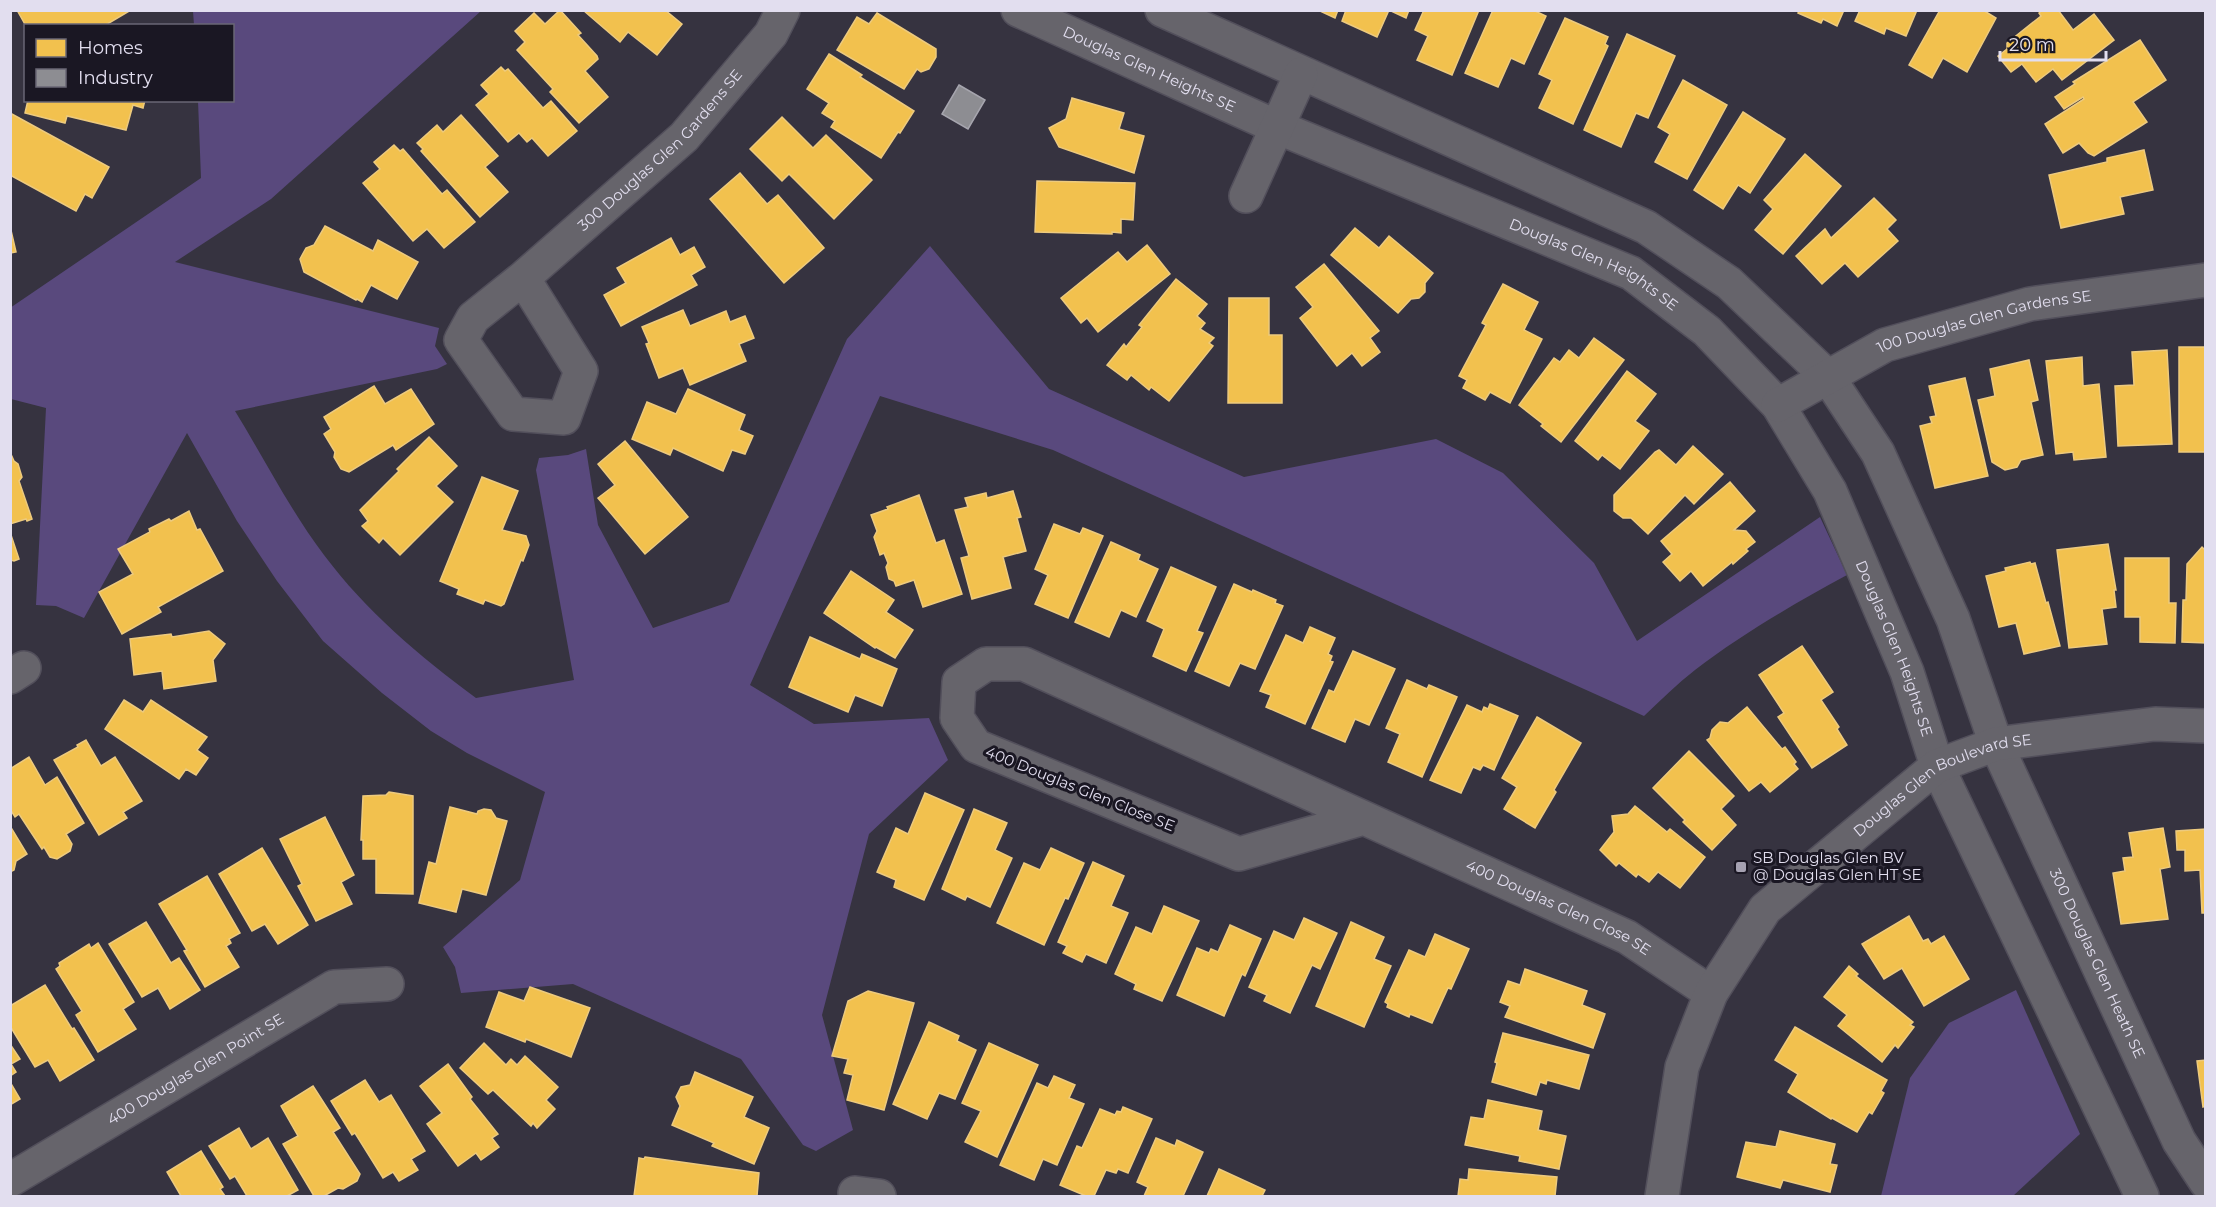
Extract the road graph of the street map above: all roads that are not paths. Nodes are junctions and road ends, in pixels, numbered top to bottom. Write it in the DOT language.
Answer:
graph roads {
  1 [pos="783,10"];
  2 [pos="1018,10"];
  3 [pos="1162,10"];
  4 [pos="1301,74"];
  5 [pos="1277,127"];
  6 [pos="1246,196"];
  7 [pos="523,278"];
  8 [pos="2205,280"];
  9 [pos="1828,377"];
  10 [pos="1778,405"];
  11 [pos="2205,726"];
  12 [pos="1996,744"];
  13 [pos="1937,766"];
  14 [pos="1364,818"];
  15 [pos="387,984"];
  16 [pos="1711,993"];
  17 [pos="10,1180"];
  18 [pos="2197,1186"];
  19 [pos="1662,1197"];
  20 [pos="2142,1197"];
  1 -- 7 [label="street, 300 Douglas Glen Gardens SE"];
  2 -- 5 [label="street, Douglas Glen Heights SE"];
  3 -- 4 [label="street"];
  4 -- 5 [label="street"];
  4 -- 9 [label="street"];
  5 -- 6 [label="street"];
  5 -- 10 [label="street, Douglas Glen Heights SE"];
  8 -- 9 [label="street, 100 Douglas Glen Gardens SE"];
  9 -- 10 [label="street, 100 Douglas Glen Gardens SE"];
  9 -- 12 [label="street"];
  10 -- 13 [label="street, Douglas Glen Heights SE"];
  11 -- 12 [label="street, Douglas Glen Boulevard SE"];
  12 -- 13 [label="street, Douglas Glen Boulevard SE"];
  12 -- 18 [label="street, 300 Douglas Glen Heath SE"];
  13 -- 16 [label="street, Douglas Glen Boulevard SE"];
  13 -- 20 [label="street"];
  14 -- 14 [label="street, 400 Douglas Glen Close SE"];
  14 -- 16 [label="street, 400 Douglas Glen Close SE"];
  15 -- 17 [label="street, 400 Douglas Glen Point SE"];
  16 -- 19 [label="street, Douglas Glen Boulevard SE"];
}
